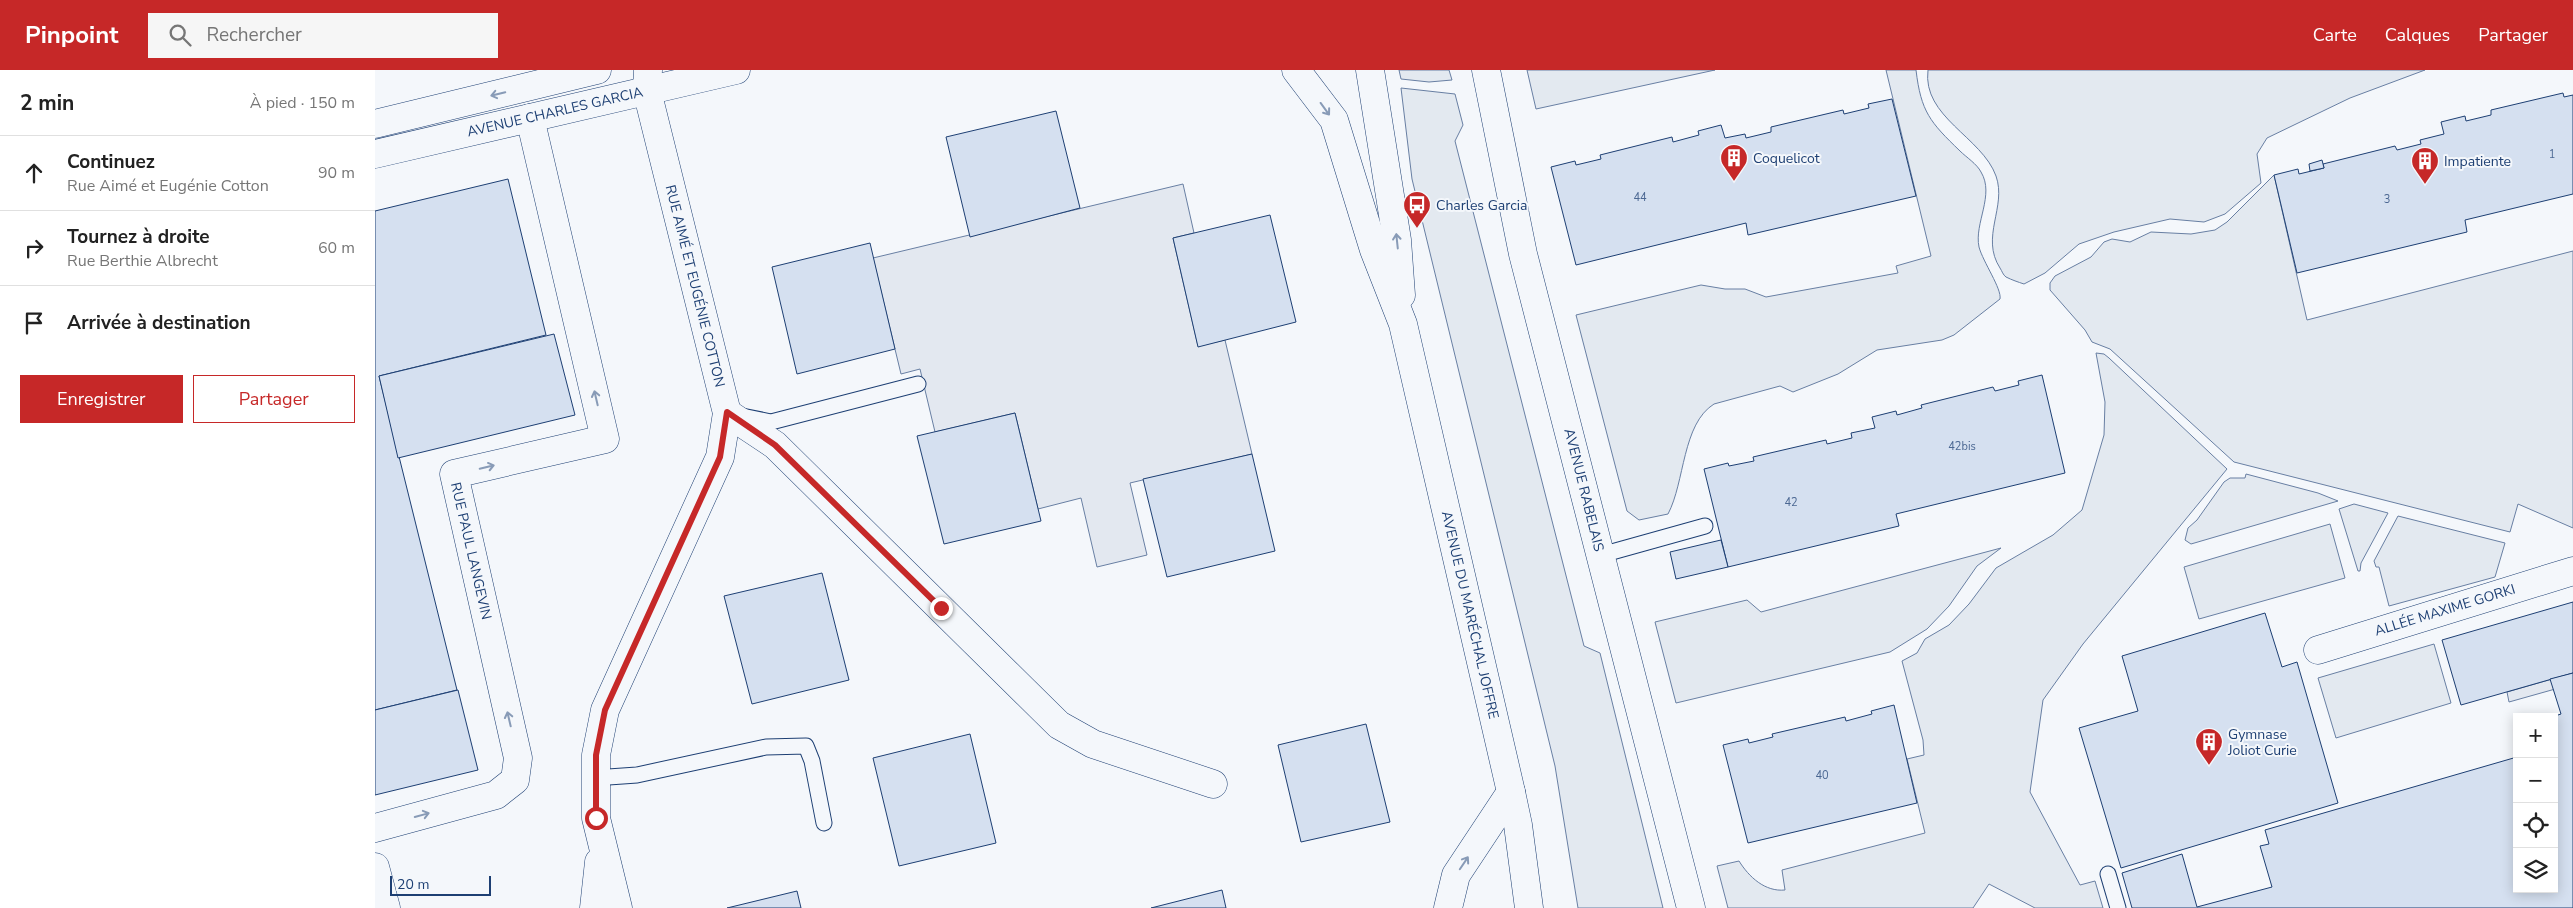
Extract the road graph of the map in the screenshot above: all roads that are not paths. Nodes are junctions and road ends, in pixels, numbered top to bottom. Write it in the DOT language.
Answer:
graph roads {
  1 [pos="597,70"];
  2 [pos="736,70"];
  3 [pos="1296,70"];
  4 [pos="1370,70"];
  5 [pos="1486,70"];
  6 [pos="540,77"];
  7 [pos="647,80"];
  8 [pos="530,118"];
  9 [pos="375,124"];
  10 [pos="375,154"];
  11 [pos="1403,324"];
  12 [pos="918,384"];
  13 [pos="727,412"];
  14 [pos="1705,526"];
  15 [pos="1601,555"];
  16 [pos="2573,571"];
  17 [pos="2318,650"];
  18 [pos="594,778"];
  19 [pos="1213,784"];
  20 [pos="1511,792"];
  21 [pos="824,823"];
  22 [pos="375,828"];
  23 [pos="601,845"];
  24 [pos="375,867"];
  25 [pos="2108,874"];
  26 [pos="385,908"];
  27 [pos="594,908"];
  28 [pos="618,908"];
  29 [pos="1448,908"];
  30 [pos="1529,908"];
  31 [pos="1691,908"];
  32 [pos="2118,908"];
  1 -- 6 [label="street"];
  2 -- 7 [label="street, AVENUE CHARLES GARCIA"];
  3 -- 11 [label="street, AVENUE DU MARÉCHAL JOFFRE, one-way"];
  11 -- 4 [label="street, AVENUE DU MARÉCHAL JOFFRE, one-way"];
  5 -- 15 [label="street, AVENUE RABELAIS"];
  6 -- 9 [label="street, one-way"];
  7 -- 8 [label="street, AVENUE CHARLES GARCIA"];
  7 -- 13 [label="street, RUE AIMÉ ET EUGÉNIE COTTON"];
  8 -- 10 [label="street, AVENUE CHARLES GARCIA"];
  22 -- 8 [label="street, RUE PAUL LANGEVIN, one-way"];
  11 -- 20 [label="street, AVENUE DU MARÉCHAL JOFFRE"];
  12 -- 13 [label="lane"];
  13 -- 18 [label="street, RUE AIMÉ ET EUGÉNIE COTTON"];
  13 -- 19 [label="street"];
  14 -- 15 [label="lane"];
  15 -- 31 [label="street, AVENUE RABELAIS"];
  16 -- 17 [label="street, ALLÉE MAXIME GORKI"];
  18 -- 21 [label="lane"];
  18 -- 23 [label="street, RUE AIMÉ ET EUGÉNIE COTTON"];
  29 -- 20 [label="street, one-way"];
  20 -- 30 [label="street, AVENUE DU MARÉCHAL JOFFRE"];
  23 -- 27 [label="street, RUE AIMÉ ET EUGÉNIE COTTON"];
  23 -- 28 [label="street, RUE AIMÉ ET EUGÉNIE COTTON"];
  24 -- 26 [label="street"];
  25 -- 32 [label="lane"];
}
